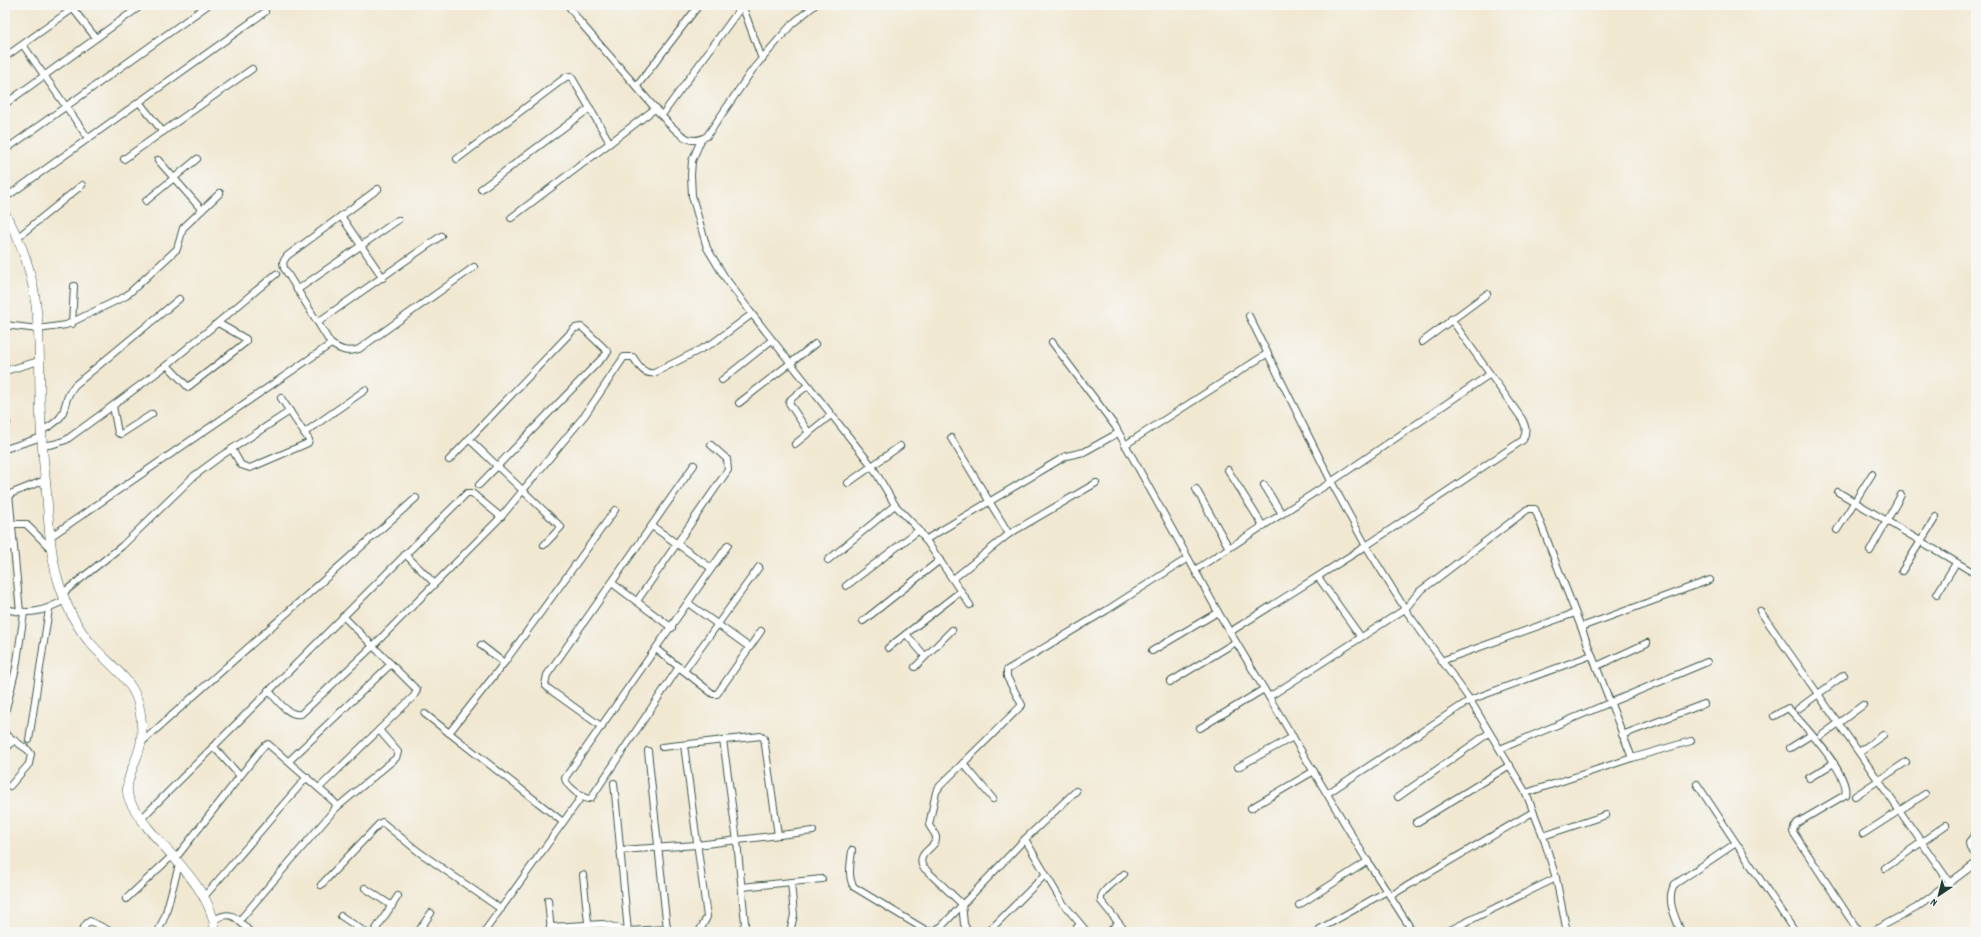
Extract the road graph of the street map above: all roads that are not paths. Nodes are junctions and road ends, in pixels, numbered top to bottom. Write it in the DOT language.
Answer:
graph roads {
  1 [pos="142,5"];
  2 [pos="208,5"];
  3 [pos="568,5"];
  4 [pos="699,5"];
  5 [pos="742,5"];
  6 [pos="815,5"];
  7 [pos="74,6"];
  8 [pos="265,12"];
  9 [pos="96,38"];
  10 [pos="22,45"];
  11 [pos="5,57"];
  12 [pos="762,58"];
  13 [pos="252,69"];
  14 [pos="44,75"];
  15 [pos="637,86"];
  16 [pos="139,102"];
  17 [pos="5,104"];
  18 [pos="66,106"];
  19 [pos="590,108"];
  20 [pos="656,108"];
  21 [pos="662,115"];
  22 [pos="163,132"];
  23 [pos="88,138"];
  24 [pos="701,140"];
  25 [pos="610,143"];
  26 [pos="5,150"];
  27 [pos="124,159"];
  28 [pos="197,159"];
  29 [pos="457,159"];
  30 [pos="158,160"];
  31 [pos="174,178"];
  32 [pos="82,185"];
  33 [pos="378,189"];
  34 [pos="481,189"];
  35 [pos="220,193"];
  36 [pos="5,198"];
  37 [pos="146,201"];
  38 [pos="202,210"];
  39 [pos="5,214"];
  40 [pos="341,216"];
  41 [pos="511,218"];
  42 [pos="398,220"];
  43 [pos="441,236"];
  44 [pos="18,237"];
  45 [pos="360,247"];
  46 [pos="474,267"];
  47 [pos="276,274"];
  48 [pos="383,278"];
  49 [pos="74,286"];
  50 [pos="297,290"];
  51 [pos="1487,294"];
  52 [pos="179,299"];
  53 [pos="752,314"];
  54 [pos="1249,316"];
  55 [pos="1452,320"];
  56 [pos="318,322"];
  57 [pos="218,323"];
  58 [pos="72,324"];
  59 [pos="5,325"];
  60 [pos="38,329"];
  61 [pos="772,340"];
  62 [pos="1052,342"];
  63 [pos="1422,342"];
  64 [pos="331,344"];
  65 [pos="814,344"];
  66 [pos="1268,353"];
  67 [pos="39,361"];
  68 [pos="789,363"];
  69 [pos="167,365"];
  70 [pos="5,371"];
  71 [pos="1490,374"];
  72 [pos="722,380"];
  73 [pos="807,386"];
  74 [pos="365,390"];
  75 [pos="281,398"];
  76 [pos="739,403"];
  77 [pos="113,406"];
  78 [pos="290,411"];
  79 [pos="152,414"];
  80 [pos="831,415"];
  81 [pos="809,433"];
  82 [pos="1118,433"];
  83 [pos="304,434"];
  84 [pos="42,438"];
  85 [pos="951,438"];
  86 [pos="469,439"];
  87 [pos="796,444"];
  88 [pos="1125,444"];
  89 [pos="711,445"];
  90 [pos="900,446"];
  91 [pos="5,449"];
  92 [pos="232,449"];
  93 [pos="449,460"];
  94 [pos="694,465"];
  95 [pos="497,466"];
  96 [pos="872,466"];
  97 [pos="1228,470"];
  98 [pos="1872,474"];
  99 [pos="45,480"];
  100 [pos="1331,482"];
  101 [pos="848,483"];
  102 [pos="1096,483"];
  103 [pos="479,485"];
  104 [pos="1264,485"];
  105 [pos="1196,489"];
  106 [pos="523,491"];
  107 [pos="1838,492"];
  108 [pos="7,495"];
  109 [pos="1901,495"];
  110 [pos="416,498"];
  111 [pos="989,500"];
  112 [pos="1855,502"];
  113 [pos="895,505"];
  114 [pos="615,510"];
  115 [pos="1282,514"];
  116 [pos="501,517"];
  117 [pos="1936,517"];
  118 [pos="1887,521"];
  119 [pos="12,524"];
  120 [pos="652,526"];
  121 [pos="1263,526"];
  122 [pos="919,530"];
  123 [pos="1837,530"];
  124 [pos="1009,534"];
  125 [pos="50,537"];
  126 [pos="925,540"];
  127 [pos="1921,541"];
  128 [pos="677,544"];
  129 [pos="544,545"];
  130 [pos="728,545"];
  131 [pos="14,546"];
  132 [pos="1366,546"];
  133 [pos="1229,548"];
  134 [pos="5,549"];
  135 [pos="52,550"];
  136 [pos="1870,551"];
  137 [pos="405,554"];
  138 [pos="1188,558"];
  139 [pos="828,560"];
  140 [pos="940,560"];
  141 [pos="1956,562"];
  142 [pos="759,567"];
  143 [pos="711,568"];
  144 [pos="1194,570"];
  145 [pos="1902,571"];
  146 [pos="1976,574"];
  147 [pos="1318,576"];
  148 [pos="953,579"];
  149 [pos="1710,580"];
  150 [pos="434,583"];
  151 [pos="612,583"];
  152 [pos="846,586"];
  153 [pos="961,591"];
  154 [pos="1937,594"];
  155 [pos="64,596"];
  156 [pos="637,601"];
  157 [pos="688,603"];
  158 [pos="970,605"];
  159 [pos="5,609"];
  160 [pos="49,609"];
  161 [pos="1405,609"];
  162 [pos="1760,611"];
  163 [pos="22,612"];
  164 [pos="1218,612"];
  165 [pos="1575,613"];
  166 [pos="342,616"];
  167 [pos="863,621"];
  168 [pos="719,624"];
  169 [pos="1581,627"];
  170 [pos="672,628"];
  171 [pos="952,630"];
  172 [pos="761,631"];
  173 [pos="1230,632"];
  174 [pos="906,634"];
  175 [pos="1361,637"];
  176 [pos="1236,642"];
  177 [pos="1647,643"];
  178 [pos="481,645"];
  179 [pos="373,646"];
  180 [pos="749,647"];
  181 [pos="888,648"];
  182 [pos="656,649"];
  183 [pos="1152,651"];
  184 [pos="1592,655"];
  185 [pos="925,656"];
  186 [pos="1441,661"];
  187 [pos="1707,662"];
  188 [pos="504,663"];
  189 [pos="392,664"];
  190 [pos="1597,666"];
  191 [pos="679,667"];
  192 [pos="915,667"];
  193 [pos="684,671"];
  194 [pos="1844,675"];
  195 [pos="1170,682"];
  196 [pos="1264,689"];
  197 [pos="268,690"];
  198 [pos="1818,694"];
  199 [pos="1269,697"];
  200 [pos="1470,700"];
  201 [pos="1611,701"];
  202 [pos="1704,704"];
  203 [pos="1863,705"];
  204 [pos="1798,709"];
  205 [pos="5,713"];
  206 [pos="425,714"];
  207 [pos="1774,716"];
  208 [pos="1839,723"];
  209 [pos="602,727"];
  210 [pos="1200,728"];
  211 [pos="379,730"];
  212 [pos="449,733"];
  213 [pos="1489,733"];
  214 [pos="5,734"];
  215 [pos="1622,735"];
  216 [pos="1812,735"];
  217 [pos="1883,735"];
  218 [pos="1293,736"];
  219 [pos="1821,736"];
  220 [pos="14,740"];
  221 [pos="29,740"];
  222 [pos="723,740"];
  223 [pos="1691,741"];
  224 [pos="142,742"];
  225 [pos="684,745"];
  226 [pos="213,746"];
  227 [pos="662,747"];
  228 [pos="1790,748"];
  229 [pos="1500,749"];
  230 [pos="5,750"];
  231 [pos="648,751"];
  232 [pos="1859,752"];
  233 [pos="1632,758"];
  234 [pos="289,761"];
  235 [pos="1906,762"];
  236 [pos="963,763"];
  237 [pos="1834,763"];
  238 [pos="1510,765"];
  239 [pos="1238,767"];
  240 [pos="1314,771"];
  241 [pos="240,776"];
  242 [pos="307,777"];
  243 [pos="1809,778"];
  244 [pos="1879,780"];
  245 [pos="614,783"];
  246 [pos="1697,784"];
  247 [pos="10,786"];
  248 [pos="320,788"];
  249 [pos="1076,791"];
  250 [pos="1328,793"];
  251 [pos="1526,793"];
  252 [pos="1925,794"];
  253 [pos="582,796"];
  254 [pos="1855,796"];
  255 [pos="1398,797"];
  256 [pos="993,799"];
  257 [pos="1251,808"];
  258 [pos="335,809"];
  259 [pos="1900,810"];
  260 [pos="1533,812"];
  261 [pos="1606,815"];
  262 [pos="141,819"];
  263 [pos="563,822"];
  264 [pos="1416,823"];
  265 [pos="1946,826"];
  266 [pos="814,831"];
  267 [pos="1976,833"];
  268 [pos="778,834"];
  269 [pos="1863,834"];
  270 [pos="1543,836"];
  271 [pos="1025,840"];
  272 [pos="737,841"];
  273 [pos="1922,842"];
  274 [pos="1736,843"];
  275 [pos="697,846"];
  276 [pos="659,848"];
  277 [pos="620,850"];
  278 [pos="852,850"];
  279 [pos="1976,855"];
  280 [pos="176,860"];
  281 [pos="1368,861"];
  282 [pos="1976,863"];
  283 [pos="1884,868"];
  284 [pos="1124,874"];
  285 [pos="583,875"];
  286 [pos="1045,875"];
  287 [pos="1556,878"];
  288 [pos="822,879"];
  289 [pos="791,882"];
  290 [pos="1950,883"];
  291 [pos="321,885"];
  292 [pos="742,887"];
  293 [pos="365,888"];
  294 [pos="1388,894"];
  295 [pos="398,896"];
  296 [pos="203,898"];
  297 [pos="126,899"];
  298 [pos="548,900"];
  299 [pos="962,904"];
  300 [pos="1299,905"];
  301 [pos="392,906"];
  302 [pos="501,909"];
  303 [pos="431,913"];
  304 [pos="341,916"];
  305 [pos="214,920"];
  306 [pos="239,921"];
  307 [pos="1118,923"];
  308 [pos="588,924"];
  309 [pos="1080,924"];
  310 [pos="550,929"];
  311 [pos="667,929"];
  312 [pos="1320,929"];
  313 [pos="378,931"];
  314 [pos="81,932"];
  315 [pos="112,932"];
  316 [pos="158,932"];
  317 [pos="215,932"];
  318 [pos="250,932"];
  319 [pos="365,932"];
  320 [pos="418,932"];
  321 [pos="484,932"];
  322 [pos="589,932"];
  323 [pos="628,932"];
  324 [pos="674,932"];
  325 [pos="698,932"];
  326 [pos="742,932"];
  327 [pos="790,932"];
  328 [pos="968,932"];
  329 [pos="988,932"];
  330 [pos="1073,932"];
  331 [pos="1087,932"];
  332 [pos="1109,932"];
  333 [pos="1126,932"];
  334 [pos="1413,932"];
  335 [pos="1446,932"];
  336 [pos="1566,932"];
  337 [pos="1681,932"];
  338 [pos="1795,932"];
  339 [pos="1859,932"];
  340 [pos="1872,932"];
  1 -- 9 [label="street"];
  2 -- 18 [label="street"];
  3 -- 15 [label="street"];
  4 -- 15 [label="street"];
  5 -- 12 [label="street"];
  5 -- 21 [label="street"];
  6 -- 12 [label="street"];
  7 -- 9 [label="street"];
  7 -- 10 [label="street"];
  8 -- 16 [label="street"];
  9 -- 14 [label="street"];
  10 -- 11 [label="street"];
  10 -- 14 [label="street"];
  12 -- 24 [label="street"];
  13 -- 22 [label="street"];
  14 -- 17 [label="street"];
  14 -- 18 [label="street"];
  15 -- 20 [label="street"];
  16 -- 22 [label="street"];
  16 -- 23 [label="street"];
  18 -- 23 [label="street"];
  18 -- 26 [label="street"];
  19 -- 25 [label="street"];
  19 -- 29 [label="street"];
  19 -- 34 [label="street"];
  20 -- 21 [label="street"];
  20 -- 25 [label="street"];
  21 -- 24 [label="street"];
  22 -- 27 [label="street"];
  23 -- 36 [label="street"];
  24 -- 53 [label="street"];
  25 -- 41 [label="street"];
  28 -- 31 [label="street"];
  30 -- 31 [label="street"];
  31 -- 37 [label="street"];
  31 -- 38 [label="street"];
  32 -- 44 [label="street"];
  33 -- 40 [label="street"];
  35 -- 38 [label="street"];
  38 -- 58 [label="street"];
  39 -- 44 [label="main road"];
  40 -- 45 [label="street"];
  40 -- 50 [label="street"];
  42 -- 45 [label="street"];
  43 -- 48 [label="street"];
  44 -- 60 [label="main road"];
  45 -- 48 [label="street"];
  45 -- 50 [label="street"];
  46 -- 64 [label="street"];
  47 -- 57 [label="street"];
  48 -- 56 [label="street"];
  49 -- 58 [label="street"];
  50 -- 56 [label="street"];
  51 -- 55 [label="street"];
  52 -- 84 [label="street"];
  53 -- 61 [label="street"];
  53 -- 106 [label="street"];
  54 -- 66 [label="street"];
  55 -- 63 [label="street"];
  55 -- 71 [label="street"];
  56 -- 64 [label="street"];
  57 -- 69 [label="street"];
  57 -- 69 [label="street"];
  58 -- 60 [label="street"];
  59 -- 60 [label="street"];
  60 -- 67 [label="main road"];
  61 -- 68 [label="street"];
  61 -- 72 [label="street"];
  62 -- 82 [label="street"];
  64 -- 125 [label="street"];
  65 -- 68 [label="street"];
  66 -- 88 [label="street"];
  66 -- 100 [label="street"];
  67 -- 70 [label="street"];
  67 -- 84 [label="main road"];
  68 -- 73 [label="street"];
  68 -- 76 [label="street"];
  69 -- 77 [label="street"];
  71 -- 100 [label="street"];
  71 -- 132 [label="street"];
  73 -- 80 [label="street"];
  73 -- 81 [label="street"];
  74 -- 83 [label="street"];
  75 -- 78 [label="street"];
  77 -- 79 [label="street"];
  77 -- 84 [label="street"];
  78 -- 83 [label="street"];
  78 -- 92 [label="street"];
  80 -- 81 [label="street"];
  80 -- 96 [label="street"];
  81 -- 87 [label="street"];
  82 -- 88 [label="street"];
  82 -- 111 [label="street"];
  83 -- 92 [label="street"];
  84 -- 91 [label="street"];
  84 -- 99 [label="main road"];
  85 -- 111 [label="street"];
  86 -- 93 [label="street"];
  86 -- 95 [label="street"];
  86 -- 95 [label="street"];
  88 -- 138 [label="street"];
  89 -- 128 [label="street"];
  90 -- 96 [label="street"];
  92 -- 155 [label="street"];
  94 -- 120 [label="street"];
  95 -- 103 [label="street"];
  95 -- 106 [label="street"];
  96 -- 101 [label="street"];
  96 -- 113 [label="street"];
  97 -- 121 [label="street"];
  98 -- 112 [label="street"];
  99 -- 108 [label="street"];
  99 -- 125 [label="main road"];
  100 -- 115 [label="street"];
  100 -- 132 [label="street"];
  102 -- 124 [label="street"];
  104 -- 115 [label="street"];
  105 -- 133 [label="street"];
  106 -- 116 [label="street"];
  106 -- 129 [label="street"];
  107 -- 112 [label="street"];
  108 -- 119 [label="street"];
  109 -- 118 [label="street"];
  110 -- 224 [label="street"];
  111 -- 124 [label="street"];
  111 -- 126 [label="street"];
  112 -- 118 [label="street"];
  112 -- 123 [label="street"];
  113 -- 122 [label="street"];
  113 -- 139 [label="street"];
  114 -- 188 [label="street"];
  115 -- 121 [label="street"];
  116 -- 137 [label="street"];
  116 -- 150 [label="street"];
  117 -- 127 [label="street"];
  118 -- 127 [label="street"];
  118 -- 136 [label="street"];
  119 -- 131 [label="street"];
  119 -- 135 [label="street"];
  120 -- 128 [label="street"];
  120 -- 151 [label="street"];
  121 -- 133 [label="street"];
  122 -- 126 [label="street"];
  122 -- 152 [label="street"];
  124 -- 148 [label="street"];
  125 -- 135 [label="main road"];
  126 -- 140 [label="street"];
  127 -- 141 [label="street"];
  127 -- 145 [label="street"];
  128 -- 143 [label="street"];
  128 -- 156 [label="street"];
  130 -- 143 [label="street"];
  131 -- 134 [label="street"];
  131 -- 163 [label="street"];
  132 -- 147 [label="street"];
  132 -- 161 [label="street"];
  133 -- 144 [label="street"];
  135 -- 155 [label="main road"];
  137 -- 150 [label="street"];
  137 -- 166 [label="street"];
  138 -- 144 [label="street"];
  138 -- 236 [label="street"];
  140 -- 148 [label="street"];
  140 -- 167 [label="street"];
  141 -- 146 [label="street"];
  141 -- 154 [label="street"];
  142 -- 168 [label="street"];
  143 -- 157 [label="street"];
  144 -- 164 [label="street"];
  147 -- 173 [label="street"];
  147 -- 175 [label="street"];
  148 -- 153 [label="street"];
  149 -- 169 [label="street"];
  150 -- 179 [label="street"];
  151 -- 156 [label="street"];
  151 -- 209 [label="street"];
  153 -- 158 [label="street"];
  153 -- 174 [label="street"];
  155 -- 160 [label="street"];
  155 -- 224 [label="main road"];
  156 -- 170 [label="street"];
  157 -- 168 [label="street"];
  157 -- 170 [label="street"];
  159 -- 163 [label="street"];
  160 -- 163 [label="street"];
  160 -- 221 [label="street"];
  161 -- 165 [label="street"];
  161 -- 175 [label="street"];
  161 -- 186 [label="street"];
  162 -- 198 [label="street"];
  163 -- 205 [label="street"];
  164 -- 173 [label="street"];
  164 -- 183 [label="street"];
  165 -- 169 [label="street"];
  165 -- 186 [label="street"];
  166 -- 179 [label="street"];
  166 -- 197 [label="street"];
  168 -- 180 [label="street"];
  168 -- 193 [label="street"];
  169 -- 184 [label="street"];
  170 -- 182 [label="street"];
  171 -- 185 [label="street"];
  172 -- 180 [label="street"];
  173 -- 176 [label="street"];
  174 -- 181 [label="street"];
  174 -- 185 [label="street"];
  175 -- 199 [label="street"];
  176 -- 195 [label="street"];
  176 -- 196 [label="street"];
  177 -- 190 [label="street"];
  178 -- 188 [label="street"];
  179 -- 189 [label="street"];
  179 -- 197 [label="street"];
  180 -- 193 [label="street"];
  182 -- 191 [label="street"];
  182 -- 209 [label="street"];
  184 -- 190 [label="street"];
  184 -- 200 [label="street"];
  185 -- 192 [label="street"];
  186 -- 200 [label="street"];
  187 -- 201 [label="street"];
  188 -- 212 [label="street"];
  189 -- 211 [label="street"];
  189 -- 234 [label="street"];
  190 -- 201 [label="street"];
  191 -- 193 [label="street"];
  191 -- 253 [label="street"];
  194 -- 198 [label="street"];
  196 -- 199 [label="street"];
  196 -- 210 [label="street"];
  197 -- 226 [label="street"];
  198 -- 204 [label="street"];
  198 -- 208 [label="street"];
  199 -- 218 [label="street"];
  200 -- 213 [label="street"];
  200 -- 250 [label="street"];
  201 -- 215 [label="street"];
  201 -- 229 [label="street"];
  202 -- 215 [label="street"];
  203 -- 208 [label="street"];
  206 -- 212 [label="street"];
  207 -- 216 [label="street"];
  208 -- 219 [label="street"];
  208 -- 232 [label="street"];
  209 -- 253 [label="street"];
  211 -- 248 [label="street"];
  211 -- 258 [label="street"];
  212 -- 263 [label="street"];
  213 -- 229 [label="street"];
  213 -- 255 [label="street"];
  214 -- 220 [label="street"];
  215 -- 233 [label="street"];
  216 -- 228 [label="street"];
  216 -- 237 [label="street"];
  217 -- 232 [label="street"];
  218 -- 239 [label="street"];
  218 -- 240 [label="street"];
  220 -- 230 [label="street"];
  220 -- 247 [label="street"];
  222 -- 225 [label="street"];
  222 -- 268 [label="street"];
  222 -- 272 [label="street"];
  223 -- 233 [label="street"];
  224 -- 262 [label="main road"];
  225 -- 227 [label="street"];
  225 -- 275 [label="street"];
  226 -- 241 [label="street"];
  226 -- 262 [label="street"];
  229 -- 238 [label="street"];
  231 -- 276 [label="street"];
  232 -- 244 [label="street"];
  233 -- 251 [label="street"];
  234 -- 241 [label="street"];
  234 -- 242 [label="street"];
  235 -- 244 [label="street"];
  236 -- 256 [label="street"];
  236 -- 299 [label="street"];
  237 -- 243 [label="street"];
  237 -- 339 [label="street"];
  238 -- 251 [label="street"];
  238 -- 264 [label="street"];
  240 -- 250 [label="street"];
  240 -- 257 [label="street"];
  241 -- 280 [label="street"];
  242 -- 248 [label="street"];
  242 -- 296 [label="street"];
  244 -- 254 [label="street"];
  244 -- 259 [label="street"];
  245 -- 277 [label="street"];
  246 -- 274 [label="street"];
  248 -- 258 [label="street"];
  249 -- 271 [label="street"];
  250 -- 281 [label="street"];
  251 -- 260 [label="street"];
  252 -- 259 [label="street"];
  253 -- 263 [label="street"];
  258 -- 306 [label="street"];
  259 -- 269 [label="street"];
  259 -- 273 [label="street"];
  260 -- 270 [label="street"];
  260 -- 294 [label="street"];
  261 -- 270 [label="street"];
  262 -- 280 [label="main road"];
  263 -- 302 [label="street"];
  265 -- 273 [label="street"];
  266 -- 268 [label="street"];
  267 -- 279 [label="street"];
  268 -- 272 [label="street"];
  270 -- 287 [label="street"];
  271 -- 286 [label="street"];
  271 -- 299 [label="street"];
  272 -- 275 [label="street"];
  272 -- 292 [label="street"];
  273 -- 283 [label="street"];
  273 -- 290 [label="street"];
  274 -- 337 [label="street"];
  274 -- 338 [label="street"];
  275 -- 276 [label="street"];
  275 -- 325 [label="street"];
  276 -- 277 [label="street"];
  276 -- 311 [label="street"];
  277 -- 323 [label="street"];
  278 -- 299 [label="street"];
  280 -- 296 [label="main road"];
  280 -- 297 [label="street"];
  280 -- 316 [label="street"];
  281 -- 294 [label="street"];
  281 -- 300 [label="street"];
  282 -- 290 [label="street"];
  284 -- 307 [label="street"];
  285 -- 308 [label="street"];
  286 -- 309 [label="street"];
  286 -- 329 [label="street"];
  287 -- 335 [label="street"];
  287 -- 336 [label="street"];
  288 -- 289 [label="street"];
  289 -- 292 [label="street"];
  289 -- 327 [label="street"];
  290 -- 340 [label="street"];
  291 -- 302 [label="street"];
  292 -- 326 [label="street"];
  293 -- 301 [label="street"];
  294 -- 312 [label="street"];
  294 -- 334 [label="street"];
  295 -- 301 [label="street"];
  296 -- 305 [label="main road"];
  298 -- 310 [label="street"];
  299 -- 328 [label="street"];
  301 -- 313 [label="street"];
  302 -- 321 [label="street"];
  303 -- 320 [label="street"];
  304 -- 319 [label="street"];
  305 -- 306 [label="street"];
  305 -- 317 [label="main road"];
  306 -- 318 [label="street"];
  307 -- 332 [label="street"];
  307 -- 333 [label="street"];
  308 -- 310 [label="street"];
  308 -- 322 [label="street"];
  308 -- 323 [label="street"];
  309 -- 330 [label="street"];
  309 -- 331 [label="street"];
  311 -- 323 [label="street"];
  311 -- 324 [label="street"];
  314 -- 315 [label="street"];
}
